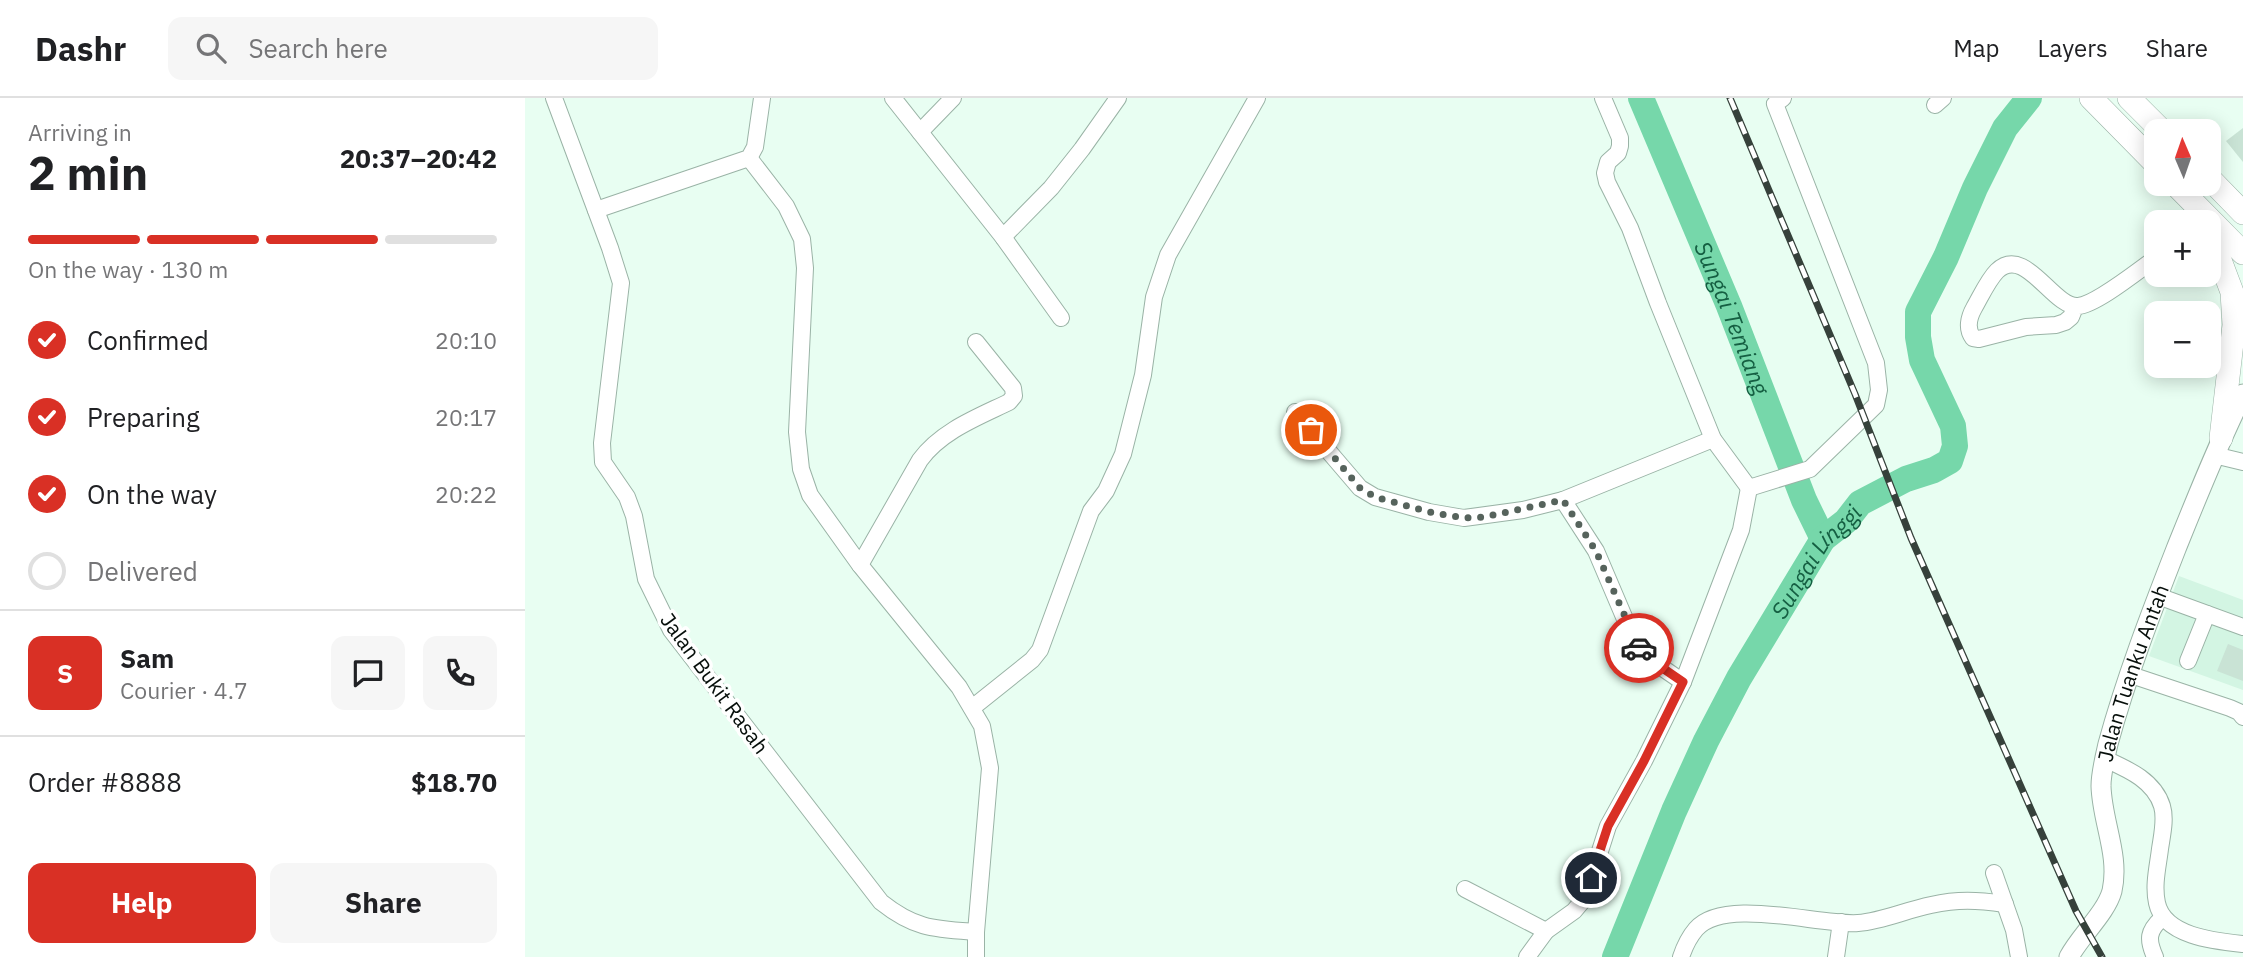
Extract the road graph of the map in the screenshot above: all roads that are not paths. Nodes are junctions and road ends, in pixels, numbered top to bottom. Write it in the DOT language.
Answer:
graph roads {
  1 [pos="554,98"];
  2 [pos="762,98"];
  3 [pos="894,98"];
  4 [pos="953,98"];
  5 [pos="1118,98"];
  6 [pos="1257,98"];
  7 [pos="1603,98"];
  8 [pos="2091,98"];
  9 [pos="2129,98"];
  10 [pos="1779,101"];
  11 [pos="2150,119"];
  12 [pos="920,131"];
  13 [pos="2144,152"];
  14 [pos="749,158"];
  15 [pos="2221,190"];
  16 [pos="2185,196"];
  17 [pos="2197,210"];
  18 [pos="596,211"];
  19 [pos="2243,212"];
  20 [pos="2221,233"];
  21 [pos="1003,237"];
  22 [pos="2243,253"];
  23 [pos="2221,261"];
  24 [pos="2144,266"];
  25 [pos="2237,300"];
  26 [pos="2075,307"];
  27 [pos="1061,318"];
  28 [pos="976,342"];
  29 [pos="2243,394"];
  30 [pos="1295,411"];
  31 [pos="1713,439"];
  32 [pos="2217,446"];
  33 [pos="2243,462"];
  34 [pos="1749,488"];
  35 [pos="1563,500"];
  36 [pos="860,565"];
  37 [pos="2158,596"];
  38 [pos="2207,614"];
  39 [pos="2243,627"];
  40 [pos="2188,661"];
  41 [pos="2131,675"];
  42 [pos="1683,682"];
  43 [pos="972,708"];
  44 [pos="2243,717"];
  45 [pos="2105,759"];
  46 [pos="1994,873"];
  47 [pos="1465,889"];
  48 [pos="2005,904"];
  49 [pos="2162,918"];
  50 [pos="1841,922"];
  51 [pos="1546,931"];
  52 [pos="976,932"];
  53 [pos="2243,944"];
  54 [pos="976,957"];
  55 [pos="1527,957"];
  56 [pos="1681,957"];
  57 [pos="1836,957"];
  58 [pos="2019,957"];
  59 [pos="2069,957"];
  60 [pos="2155,957"];
  1 -- 18 [label="street, Jalan Bukit Rasah"];
  2 -- 14 [label="street"];
  3 -- 12 [label="street"];
  4 -- 12 [label="street"];
  5 -- 21 [label="street"];
  6 -- 43 [label="street"];
  7 -- 31 [label="street"];
  8 -- 13 [label="highway"];
  9 -- 11 [label="highway"];
  10 -- 34 [label="street"];
  12 -- 21 [label="street"];
  14 -- 18 [label="street"];
  14 -- 36 [label="street"];
  15 -- 19 [label="highway"];
  16 -- 17 [label="highway"];
  18 -- 52 [label="street, Jalan Bukit Rasah"];
  20 -- 22 [label="highway"];
  21 -- 27 [label="street"];
  23 -- 25 [label="highway"];
  24 -- 26 [label="street"];
  25 -- 32 [label="highway"];
  26 -- 26 [label="street"];
  28 -- 36 [label="street"];
  29 -- 32 [label="main road, Jalan Tuanku Antah"];
  30 -- 35 [label="street"];
  31 -- 34 [label="street"];
  31 -- 35 [label="street"];
  32 -- 33 [label="street"];
  32 -- 37 [label="main road, Jalan Tuanku Antah"];
  34 -- 42 [label="street"];
  35 -- 42 [label="street"];
  36 -- 43 [label="street"];
  37 -- 38 [label="street"];
  37 -- 41 [label="main road, Jalan Tuanku Antah"];
  38 -- 39 [label="street"];
  38 -- 40 [label="street"];
  41 -- 44 [label="street"];
  41 -- 45 [label="main road, Jalan Tuanku Antah"];
  42 -- 51 [label="street"];
  43 -- 52 [label="street"];
  45 -- 49 [label="street"];
  45 -- 59 [label="main road, Jalan Tuanku Antah"];
  46 -- 48 [label="street"];
  47 -- 51 [label="street"];
  48 -- 50 [label="street"];
  48 -- 58 [label="street"];
  49 -- 53 [label="street"];
  49 -- 60 [label="street"];
  50 -- 56 [label="street"];
  50 -- 57 [label="street"];
  51 -- 55 [label="street"];
  52 -- 54 [label="street"];
}
